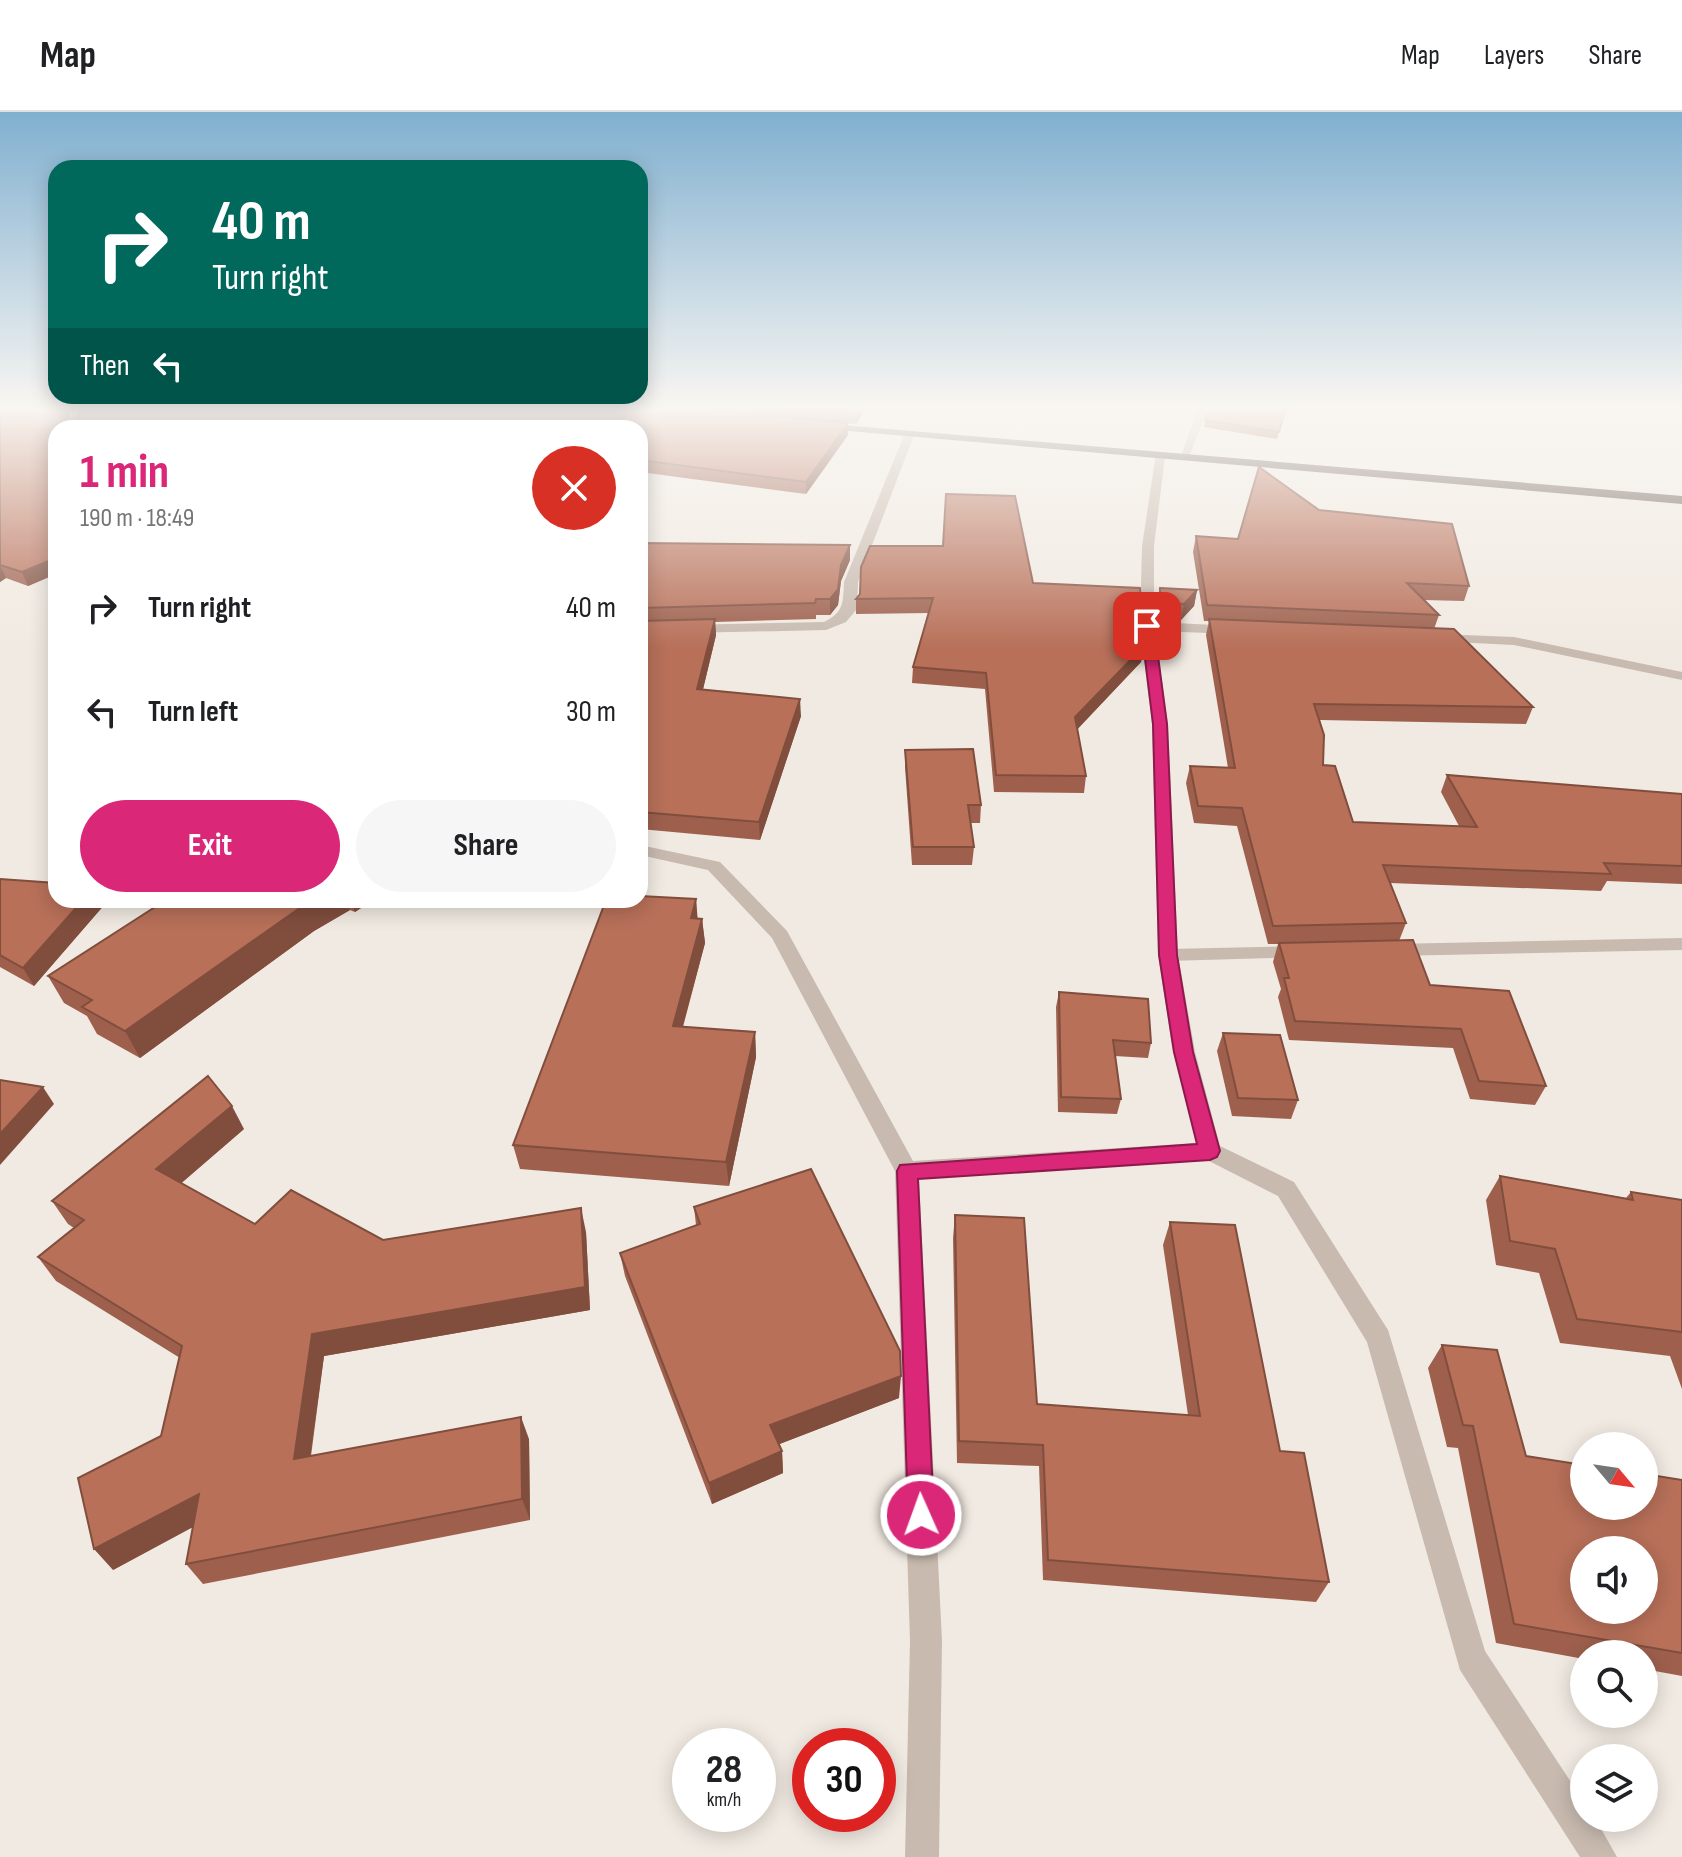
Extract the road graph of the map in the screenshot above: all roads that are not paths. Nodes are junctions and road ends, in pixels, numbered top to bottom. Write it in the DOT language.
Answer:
graph roads {
  1 [pos="889,486"];
  2 [pos="1156,486"];
  3 [pos="1525,486"];
  4 [pos="1682,500"];
  5 [pos="1147,626"];
  6 [pos="648,630"];
  7 [pos="1243,630"];
  8 [pos="1419,637"];
  9 [pos="1682,676"];
  10 [pos="648,852"];
  11 [pos="1682,944"];
  12 [pos="1370,951"];
  13 [pos="1324,952"];
  14 [pos="1168,955"];
  15 [pos="1210,1151"];
  16 [pos="907,1171"];
  17 [pos="922,1857"];
  18 [pos="1600,1857"];
  1 -- 6 [label="street"];
  2 -- 5 [label="street"];
  3 -- 4 [label="highway"];
  5 -- 7 [label="street"];
  5 -- 14 [label="street"];
  8 -- 9 [label="street"];
  10 -- 16 [label="street"];
  11 -- 12 [label="street"];
  13 -- 14 [label="street"];
  14 -- 15 [label="street"];
  15 -- 16 [label="street"];
  15 -- 18 [label="street"];
  16 -- 17 [label="street"];
}
